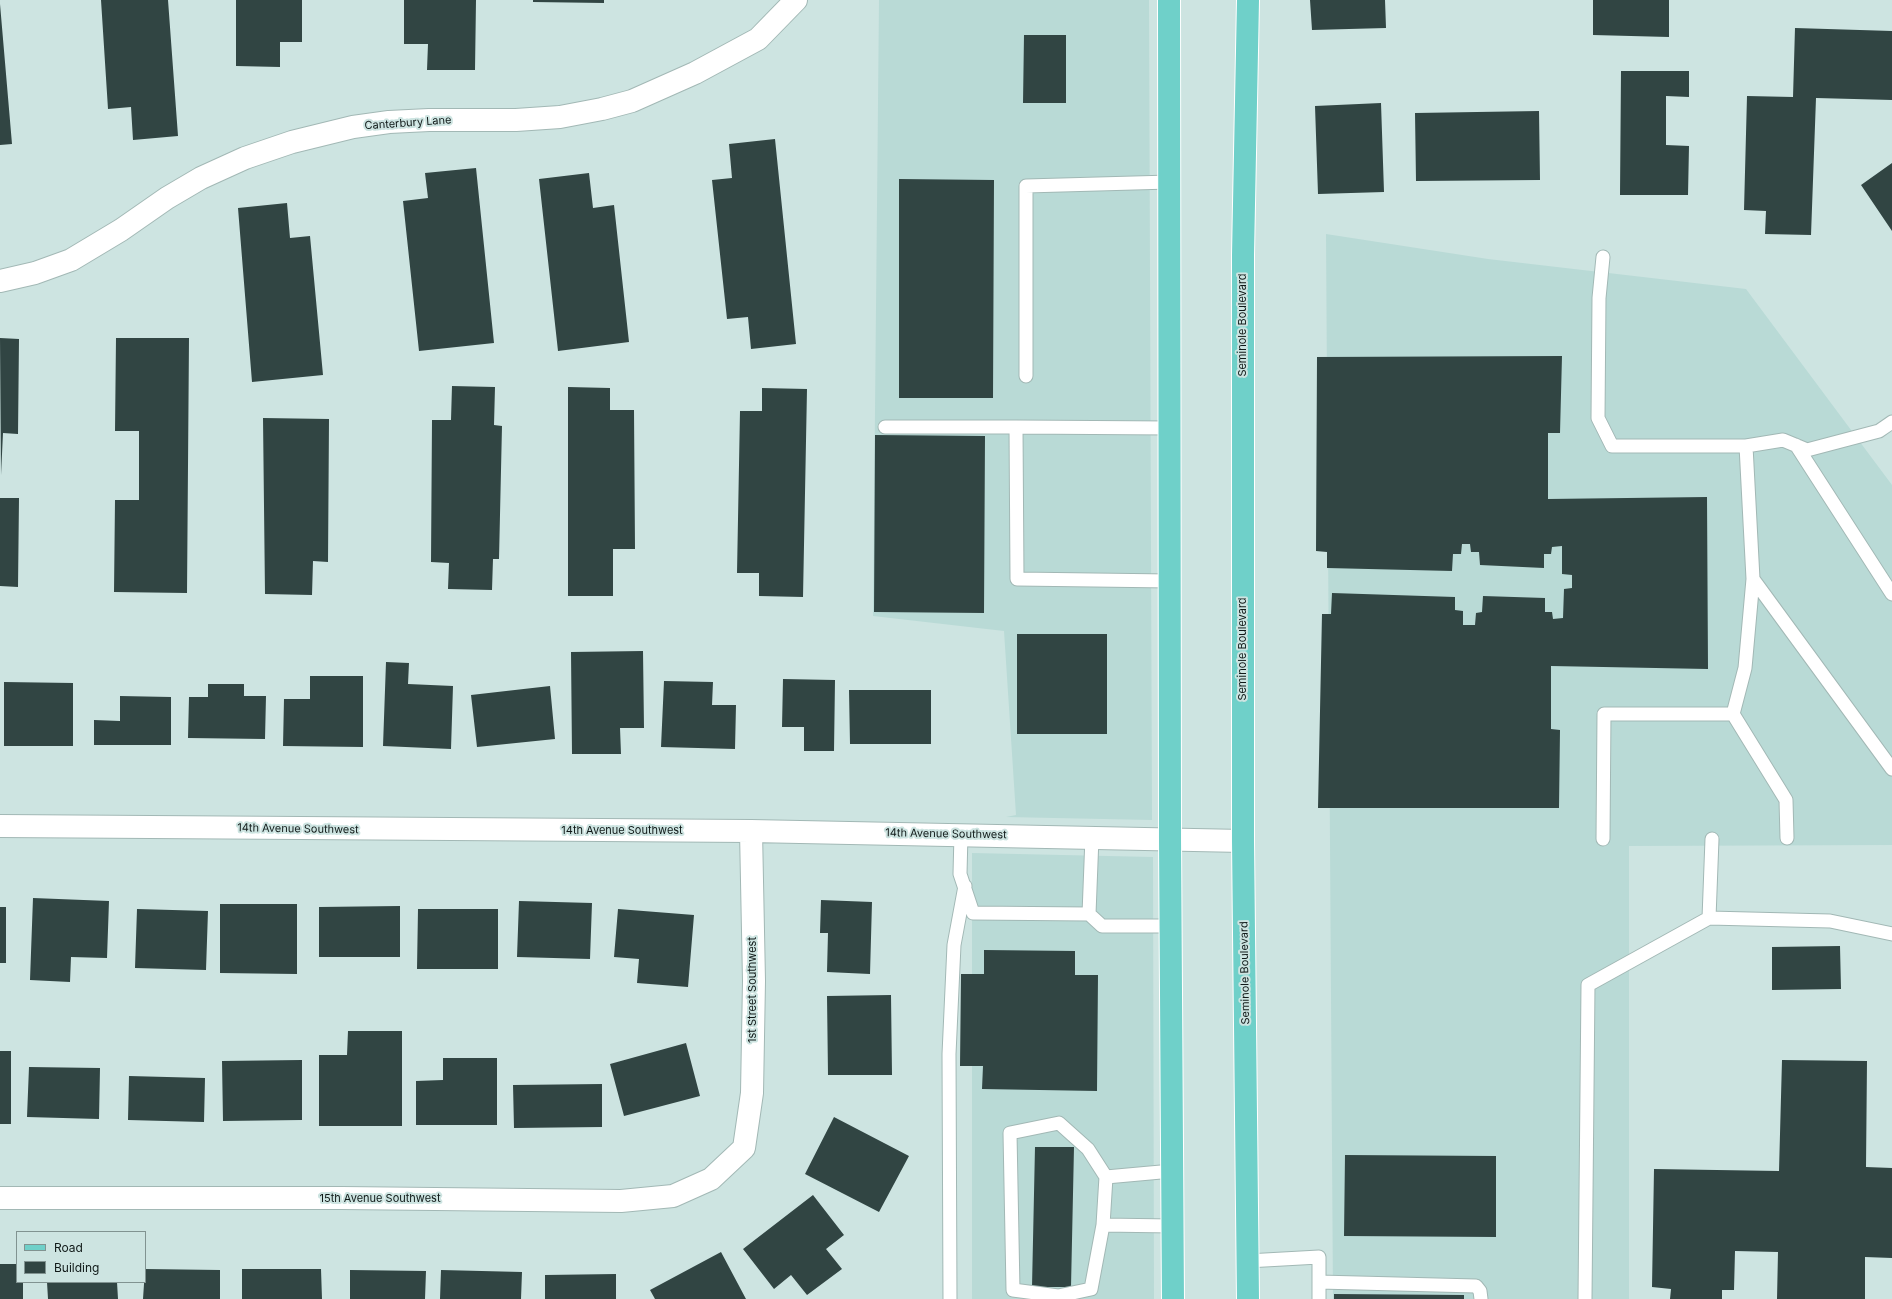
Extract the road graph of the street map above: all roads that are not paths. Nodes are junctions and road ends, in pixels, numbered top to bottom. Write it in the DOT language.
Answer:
graph roads {
  1 [pos="796,0"];
  2 [pos="1169,0"];
  3 [pos="1248,0"];
  4 [pos="1170,182"];
  5 [pos="1602,257"];
  6 [pos="0,281"];
  7 [pos="1026,376"];
  8 [pos="1892,422"];
  9 [pos="885,427"];
  10 [pos="1016,427"];
  11 [pos="1170,428"];
  12 [pos="1796,445"];
  13 [pos="1746,446"];
  14 [pos="1752,579"];
  15 [pos="1170,581"];
  16 [pos="1892,594"];
  17 [pos="1733,714"];
  18 [pos="1892,769"];
  19 [pos="0,826"];
  20 [pos="751,831"];
  21 [pos="961,834"];
  22 [pos="1092,837"];
  23 [pos="1787,838"];
  24 [pos="1170,839"];
  25 [pos="1602,839"];
  26 [pos="1712,839"];
  27 [pos="1243,841"];
  28 [pos="964,886"];
  29 [pos="1089,914"];
  30 [pos="1709,918"];
  31 [pos="1170,926"];
  32 [pos="1892,934"];
  33 [pos="744,1148"];
  34 [pos="1172,1172"];
  35 [pos="1106,1177"];
  36 [pos="0,1198"];
  37 [pos="1103,1226"];
  38 [pos="1172,1226"];
  39 [pos="1247,1261"];
  40 [pos="1320,1282"];
  41 [pos="1481,1295"];
  42 [pos="950,1299"];
  43 [pos="1173,1299"];
  44 [pos="1248,1299"];
  45 [pos="1320,1299"];
  46 [pos="1584,1299"];
  1 -- 6 [label="street, Canterbury Lane"];
  2 -- 4 [label="main road"];
  3 -- 27 [label="main road, Seminole Boulevard"];
  4 -- 7 [label="lane"];
  4 -- 11 [label="main road"];
  5 -- 13 [label="lane"];
  8 -- 12 [label="lane"];
  9 -- 10 [label="lane"];
  10 -- 11 [label="lane"];
  10 -- 15 [label="lane"];
  11 -- 15 [label="main road"];
  12 -- 13 [label="lane"];
  12 -- 16 [label="lane"];
  13 -- 14 [label="lane"];
  14 -- 17 [label="lane"];
  14 -- 18 [label="lane"];
  15 -- 24 [label="main road"];
  17 -- 23 [label="lane"];
  17 -- 25 [label="lane"];
  19 -- 20 [label="street, 14th Avenue Southwest"];
  20 -- 21 [label="street, 14th Avenue Southwest"];
  20 -- 33 [label="street, 1st Street Southwest"];
  21 -- 22 [label="street, 14th Avenue Southwest"];
  21 -- 28 [label="lane"];
  22 -- 24 [label="street, 14th Avenue Southwest"];
  22 -- 29 [label="lane"];
  24 -- 27 [label="street, 14th Avenue Southwest"];
  24 -- 31 [label="main road"];
  26 -- 30 [label="lane"];
  27 -- 39 [label="main road, Seminole Boulevard"];
  28 -- 29 [label="lane"];
  28 -- 42 [label="lane"];
  29 -- 31 [label="lane"];
  30 -- 32 [label="lane"];
  30 -- 46 [label="lane"];
  31 -- 34 [label="main road"];
  33 -- 36 [label="street, 15th Avenue Southwest"];
  34 -- 35 [label="lane"];
  34 -- 38 [label="main road"];
  35 -- 37 [label="lane"];
  35 -- 37 [label="lane"];
  37 -- 38 [label="lane"];
  38 -- 43 [label="main road"];
  39 -- 40 [label="lane"];
  39 -- 44 [label="main road, Seminole Boulevard"];
  40 -- 41 [label="lane"];
  40 -- 45 [label="lane"];
}
